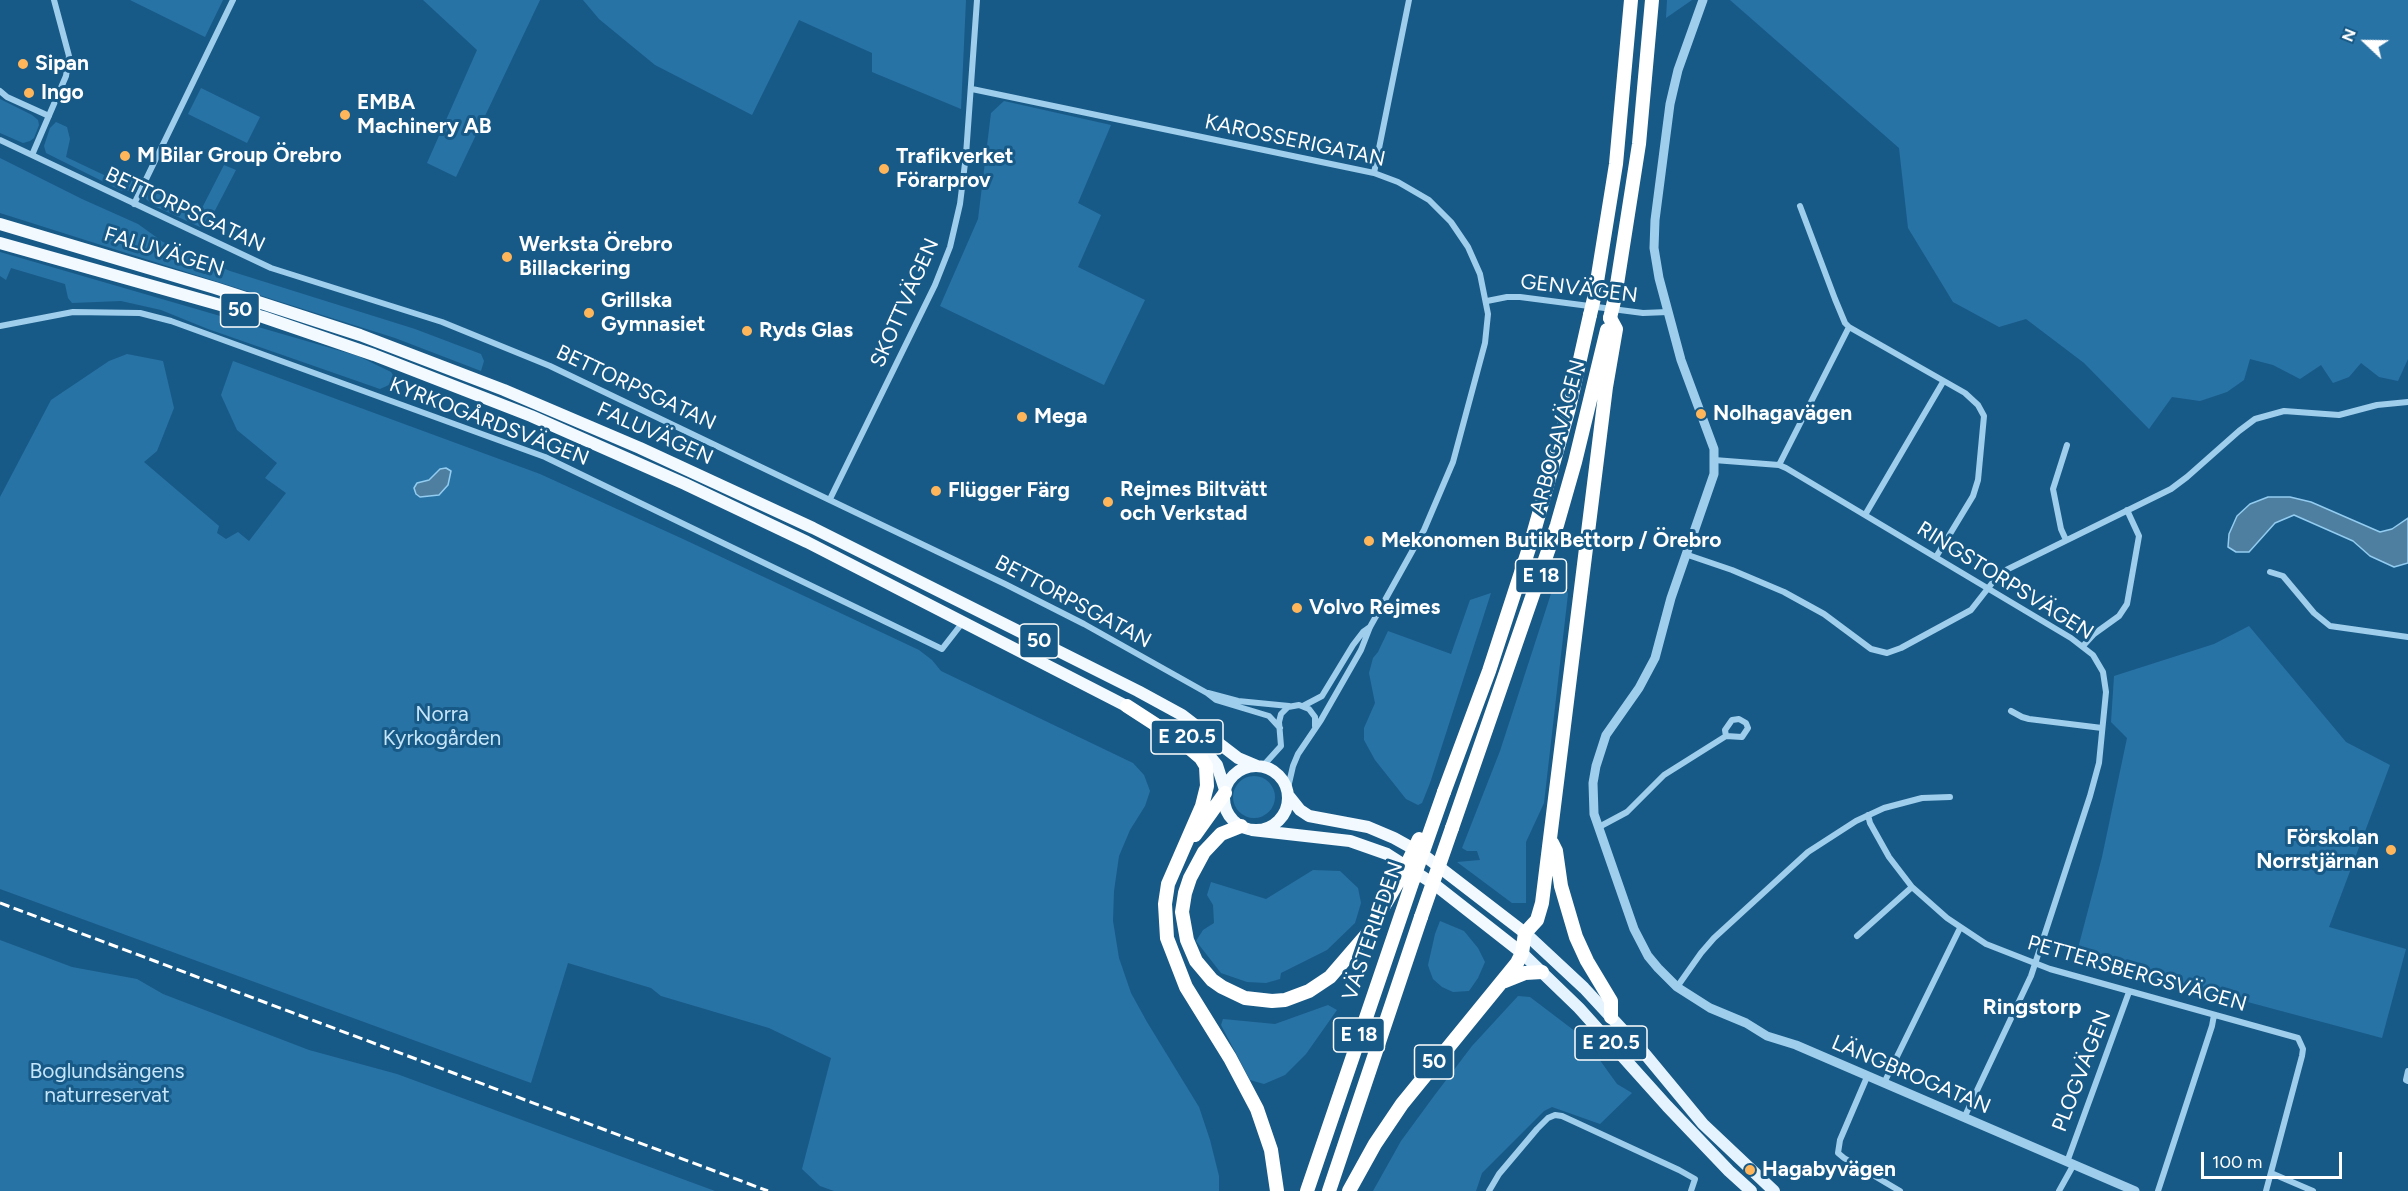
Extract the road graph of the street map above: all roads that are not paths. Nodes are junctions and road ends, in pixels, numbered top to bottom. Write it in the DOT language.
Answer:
graph roads {
  1 [pos="54,0"];
  2 [pos="233,0"];
  3 [pos="977,0"];
  4 [pos="1409,0"];
  5 [pos="1631,0"];
  6 [pos="1652,0"];
  7 [pos="1703,0"];
  8 [pos="972,89"];
  9 [pos="0,91"];
  10 [pos="49,116"];
  11 [pos="0,140"];
  12 [pos="32,155"];
  13 [pos="1374,173"];
  14 [pos="134,204"];
  15 [pos="1800,206"];
  16 [pos="0,224"];
  17 [pos="0,243"];
  18 [pos="1487,301"];
  19 [pos="1668,312"];
  20 [pos="1610,318"];
  21 [pos="0,326"];
  22 [pos="1849,327"];
  23 [pos="1943,382"];
  24 [pos="2408,402"];
  25 [pos="2067,445"];
  26 [pos="1714,460"];
  27 [pos="1779,465"];
  28 [pos="830,499"];
  29 [pos="2127,510"];
  30 [pos="1865,515"];
  31 [pos="2066,540"];
  32 [pos="1685,554"];
  33 [pos="1936,557"];
  34 [pos="2270,572"];
  35 [pos="1988,588"];
  36 [pos="964,621"];
  37 [pos="1370,627"];
  38 [pos="2408,637"];
  39 [pos="2083,646"];
  40 [pos="1207,693"];
  41 [pos="1127,706"];
  42 [pos="1290,706"];
  43 [pos="1304,706"];
  44 [pos="2011,711"];
  45 [pos="1280,728"];
  46 [pos="2102,728"];
  47 [pos="1314,730"];
  48 [pos="1726,736"];
  49 [pos="1259,767"];
  50 [pos="1225,792"];
  51 [pos="1444,792"];
  52 [pos="1287,794"];
  53 [pos="1950,797"];
  54 [pos="1868,815"];
  55 [pos="1599,827"];
  56 [pos="1246,828"];
  57 [pos="1550,838"];
  58 [pos="1181,854"];
  59 [pos="1422,856"];
  60 [pos="1439,868"];
  61 [pos="1408,877"];
  62 [pos="1912,887"];
  63 [pos="1490,927"];
  64 [pos="1960,928"];
  65 [pos="1525,933"];
  66 [pos="1857,936"];
  67 [pos="1522,953"];
  68 [pos="2035,964"];
  69 [pos="1542,972"];
  70 [pos="1501,983"];
  71 [pos="1677,987"];
  72 [pos="2129,992"];
  73 [pos="2214,1015"];
  74 [pos="1611,1017"];
  75 [pos="2408,1071"];
  76 [pos="1867,1077"];
  77 [pos="2408,1081"];
  78 [pos="1884,1083"];
  79 [pos="1964,1118"];
  80 [pos="2070,1163"];
  81 [pos="2271,1173"];
  82 [pos="1350,1190"];
  83 [pos="1277,1191"];
  84 [pos="1307,1191"];
  85 [pos="1329,1191"];
  86 [pos="1489,1191"];
  87 [pos="1691,1191"];
  88 [pos="1751,1191"];
  89 [pos="1774,1191"];
  90 [pos="1900,1191"];
  91 [pos="2059,1191"];
  92 [pos="2135,1191"];
  93 [pos="2158,1191"];
  94 [pos="2266,1191"];
  95 [pos="2313,1191"];
  1 -- 10 [label="street"];
  2 -- 14 [label="street"];
  3 -- 8 [label="street, SKOTTVÄGEN"];
  4 -- 13 [label="street"];
  5 -- 51 [label="highway, ARBOGAVÄGEN / E 18, bridge"];
  6 -- 20 [label="highway, ARBOGAVÄGEN / E 18, bridge"];
  7 -- 19 [label="street"];
  8 -- 13 [label="street, KAROSSERIGATAN"];
  8 -- 28 [label="street, SKOTTVÄGEN"];
  9 -- 10 [label="street"];
  10 -- 12 [label="street"];
  11 -- 12 [label="street, BETTORPSGATAN"];
  12 -- 14 [label="street, BETTORPSGATAN"];
  13 -- 18 [label="street, KAROSSERIGATAN"];
  14 -- 28 [label="street, BETTORPSGATAN"];
  15 -- 22 [label="street"];
  16 -- 49 [label="highway, FALUVÄGEN / 50"];
  17 -- 36 [label="highway, FALUVÄGEN / 50"];
  18 -- 19 [label="street, GENVÄGEN"];
  18 -- 37 [label="street, KAROSSERIGATAN"];
  19 -- 26 [label="street"];
  20 -- 57 [label="highway, E 18"];
  20 -- 60 [label="highway, ARBOGAVÄGEN / E 18, bridge"];
  21 -- 36 [label="street, KYRKOGÅRDSVÄGEN"];
  22 -- 23 [label="street"];
  22 -- 27 [label="street"];
  23 -- 30 [label="street"];
  23 -- 33 [label="street"];
  24 -- 29 [label="street"];
  25 -- 31 [label="street"];
  26 -- 27 [label="street, RINGSTORPSVÄGEN"];
  26 -- 32 [label="street, LÄNGBROGATAN"];
  27 -- 30 [label="street, RINGSTORPSVÄGEN"];
  28 -- 40 [label="street, BETTORPSGATAN"];
  29 -- 31 [label="street"];
  29 -- 39 [label="street"];
  30 -- 33 [label="street, RINGSTORPSVÄGEN"];
  31 -- 35 [label="street"];
  32 -- 35 [label="street"];
  32 -- 55 [label="street, LÄNGBROGATAN"];
  33 -- 35 [label="street, RINGSTORPSVÄGEN"];
  34 -- 38 [label="street"];
  35 -- 39 [label="street, RINGSTORPSVÄGEN"];
  36 -- 41 [label="highway, FALUVÄGEN / 50"];
  37 -- 43 [label="street, KAROSSERIGATAN"];
  37 -- 47 [label="street, KAROSSERIGATAN"];
  39 -- 46 [label="street, RINGSTORPSVÄGEN"];
  40 -- 42 [label="street, BETTORPSGATAN"];
  40 -- 45 [label="street, BETTORPSGATAN"];
  41 -- 50 [label="highway, FALUVÄGEN / E 20.5"];
  41 -- 58 [label="highway, 50"];
  42 -- 43 [label="street"];
  42 -- 45 [label="street"];
  43 -- 47 [label="street"];
  44 -- 46 [label="street"];
  45 -- 49 [label="street"];
  46 -- 68 [label="street, RINGSTORPSVÄGEN"];
  47 -- 52 [label="street, KAROSSERIGATAN"];
  48 -- 55 [label="street"];
  49 -- 50 [label="highway, 50"];
  49 -- 52 [label="highway, E 20.5"];
  50 -- 56 [label="highway, E 20.5"];
  50 -- 58 [label="highway, 50"];
  51 -- 59 [label="highway, ARBOGAVÄGEN / E 18, bridge"];
  51 -- 61 [label="highway, E 18, bridge"];
  52 -- 56 [label="highway, E 18"];
  52 -- 60 [label="highway, E 20.5"];
  53 -- 54 [label="street"];
  54 -- 62 [label="street, PETTERSBERGSVÄGEN"];
  54 -- 71 [label="street"];
  55 -- 71 [label="street, LÄNGBROGATAN"];
  56 -- 61 [label="highway, E 18"];
  56 -- 63 [label="highway, E 20.5"];
  57 -- 65 [label="highway, E 18"];
  57 -- 74 [label="highway, E 18"];
  58 -- 83 [label="highway, 50"];
  59 -- 61 [label="highway, VÄSTERLEDEN / E 18, bridge"];
  60 -- 65 [label="highway, E 20.5"];
  60 -- 85 [label="highway, VÄSTERLEDEN / E 18, bridge"];
  61 -- 84 [label="highway, VÄSTERLEDEN / E 18"];
  62 -- 64 [label="street, PETTERSBERGSVÄGEN"];
  62 -- 66 [label="street"];
  63 -- 65 [label="highway"];
  63 -- 67 [label="highway, E 20.5"];
  64 -- 68 [label="street, PETTERSBERGSVÄGEN"];
  64 -- 78 [label="street"];
  65 -- 67 [label="highway, 50"];
  65 -- 74 [label="main road, E 20.5"];
  67 -- 69 [label="main road, E 20.5"];
  67 -- 70 [label="highway, 50"];
  68 -- 72 [label="street, PETTERSBERGSVÄGEN"];
  68 -- 79 [label="street, RINGSTORPSVÄGEN"];
  69 -- 70 [label="highway"];
  69 -- 88 [label="main road, E 20.5"];
  70 -- 82 [label="highway, 50"];
  71 -- 76 [label="street, LÄNGBROGATAN"];
  72 -- 73 [label="street, PETTERSBERGSVÄGEN"];
  72 -- 80 [label="street, PLOGVÄGEN"];
  73 -- 81 [label="street, PETTERSBERGSVÄGEN"];
  73 -- 93 [label="street"];
  74 -- 89 [label="main road, E 20.5"];
  75 -- 77 [label="street"];
  76 -- 78 [label="street, LÄNGBROGATAN"];
  76 -- 90 [label="street"];
  78 -- 79 [label="street, LÄNGBROGATAN"];
  79 -- 80 [label="street, LÄNGBROGATAN"];
  80 -- 91 [label="street, PLOGVÄGEN"];
  80 -- 92 [label="street, LÄNGBROGATAN"];
  81 -- 94 [label="street, PETTERSBERGSVÄGEN"];
  81 -- 95 [label="street"];
  86 -- 87 [label="street"];
}
